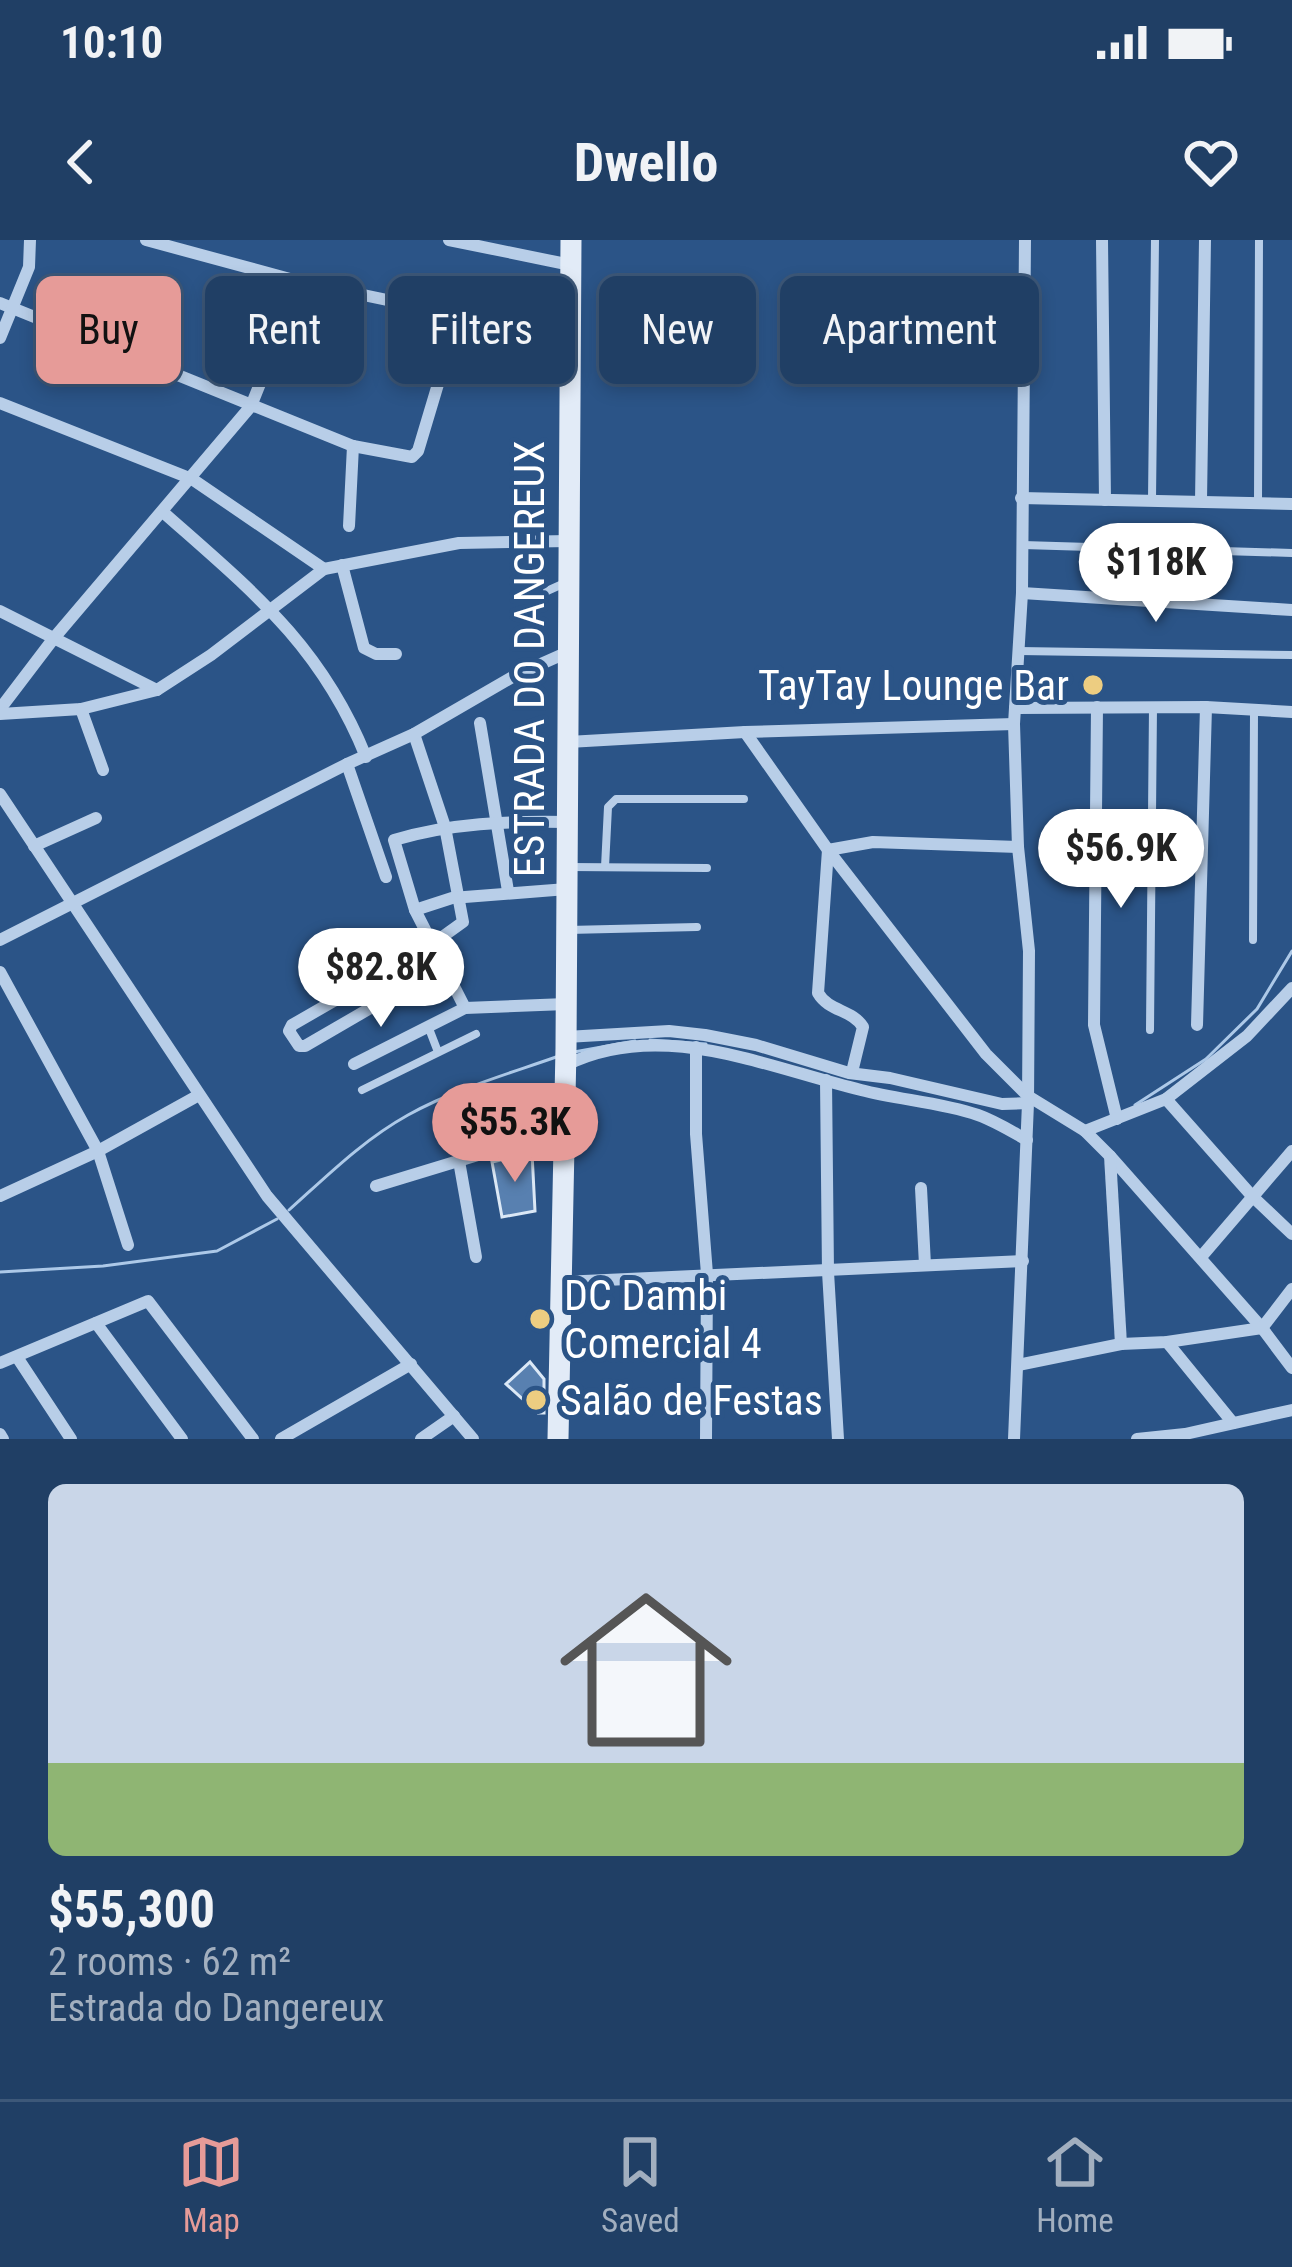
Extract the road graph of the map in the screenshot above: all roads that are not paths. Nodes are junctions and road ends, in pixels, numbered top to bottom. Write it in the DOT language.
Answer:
graph roads {
  1 [pos="30,240"];
  2 [pos="146,240"];
  3 [pos="449,240"];
  4 [pos="571,240"];
  5 [pos="1025,240"];
  6 [pos="1102,240"];
  7 [pos="1155,240"];
  8 [pos="1205,240"];
  9 [pos="1259,240"];
  10 [pos="571,266"];
  11 [pos="279,276"];
  12 [pos="571,276"];
  13 [pos="6,305"];
  14 [pos="0,338"];
  15 [pos="263,384"];
  16 [pos="438,384"];
  17 [pos="570,384"];
  18 [pos="0,404"];
  19 [pos="251,406"];
  20 [pos="353,446"];
  21 [pos="192,479"];
  22 [pos="1022,498"];
  23 [pos="1105,500"];
  24 [pos="1152,500"];
  25 [pos="1201,501"];
  26 [pos="1258,502"];
  27 [pos="1292,505"];
  28 [pos="164,513"];
  29 [pos="349,526"];
  30 [pos="569,541"];
  31 [pos="1022,545"];
  32 [pos="1292,553"];
  33 [pos="342,565"];
  34 [pos="324,569"];
  35 [pos="569,581"];
  36 [pos="547,592"];
  37 [pos="1022,592"];
  38 [pos="272,608"];
  39 [pos="1292,610"];
  40 [pos="0,611"];
  41 [pos="54,638"];
  42 [pos="1019,651"];
  43 [pos="568,652"];
  44 [pos="396,654"];
  45 [pos="1292,655"];
  46 [pos="157,690"];
  47 [pos="1096,707"];
  48 [pos="1153,707"];
  49 [pos="1206,707"];
  50 [pos="1015,708"];
  51 [pos="81,709"];
  52 [pos="1255,710"];
  53 [pos="0,712"];
  54 [pos="1292,712"];
  55 [pos="480,723"];
  56 [pos="1014,724"];
  57 [pos="745,732"];
  58 [pos="414,734"];
  59 [pos="568,742"];
  60 [pos="366,757"];
  61 [pos="346,764"];
  62 [pos="103,770"];
  63 [pos="0,794"];
  64 [pos="744,800"];
  65 [pos="96,818"];
  66 [pos="496,821"];
  67 [pos="567,822"];
  68 [pos="445,827"];
  69 [pos="34,846"];
  70 [pos="1018,847"];
  71 [pos="828,850"];
  72 [pos="605,867"];
  73 [pos="707,868"];
  74 [pos="386,877"];
  75 [pos="567,878"];
  76 [pos="508,891"];
  77 [pos="461,898"];
  78 [pos="74,905"];
  79 [pos="415,910"];
  80 [pos="697,927"];
  81 [pos="567,930"];
  82 [pos="0,940"];
  83 [pos="1253,940"];
  84 [pos="431,945"];
  85 [pos="441,967"];
  86 [pos="0,972"];
  87 [pos="1292,988"];
  88 [pos="566,1004"];
  89 [pos="465,1008"];
  90 [pos="1197,1025"];
  91 [pos="428,1026"];
  92 [pos="1150,1030"];
  93 [pos="476,1034"];
  94 [pos="696,1047"];
  95 [pos="439,1052"];
  96 [pos="566,1053"];
  97 [pos="354,1064"];
  98 [pos="852,1072"];
  99 [pos="826,1080"];
  100 [pos="362,1090"];
  101 [pos="199,1095"];
  102 [pos="1166,1099"];
  103 [pos="1028,1100"];
  104 [pos="1118,1119"];
  105 [pos="1084,1131"];
  106 [pos="564,1136"];
  107 [pos="1027,1140"];
  108 [pos="98,1151"];
  109 [pos="1292,1151"];
  110 [pos="1110,1156"];
  111 [pos="459,1161"];
  112 [pos="376,1186"];
  113 [pos="921,1188"];
  114 [pos="0,1196"];
  115 [pos="1252,1196"];
  116 [pos="1292,1234"];
  117 [pos="128,1245"];
  118 [pos="476,1257"];
  119 [pos="1201,1257"];
  120 [pos="1023,1261"];
  121 [pos="925,1265"];
  122 [pos="828,1272"];
  123 [pos="707,1274"];
  124 [pos="562,1282"];
  125 [pos="1292,1289"];
  126 [pos="96,1323"];
  127 [pos="1262,1328"];
  128 [pos="1168,1342"];
  129 [pos="1121,1344"];
  130 [pos="16,1357"];
  131 [pos="0,1363"];
  132 [pos="411,1364"];
  133 [pos="1018,1365"];
  134 [pos="1292,1368"];
  135 [pos="1292,1410"];
  136 [pos="454,1416"];
  137 [pos="1233,1423"];
  138 [pos="1186,1437"];
  139 [pos="71,1439"];
  140 [pos="182,1439"];
  141 [pos="253,1439"];
  142 [pos="281,1439"];
  143 [pos="421,1439"];
  144 [pos="473,1439"];
  145 [pos="559,1439"];
  146 [pos="706,1439"];
  147 [pos="838,1439"];
  148 [pos="1014,1439"];
  149 [pos="1137,1439"];
  1 -- 13 [label="street"];
  2 -- 11 [label="street"];
  3 -- 10 [label="street"];
  4 -- 10 [label="main road, ESTRADA DO DANGEREUX"];
  5 -- 22 [label="street"];
  6 -- 23 [label="street"];
  7 -- 24 [label="lane"];
  8 -- 25 [label="street"];
  9 -- 26 [label="lane"];
  10 -- 12 [label="main road, ESTRADA DO DANGEREUX"];
  13 -- 14 [label="street"];
  13 -- 19 [label="street"];
  15 -- 19 [label="street"];
  16 -- 20 [label="street"];
  17 -- 30 [label="main road, ESTRADA DO DANGEREUX"];
  18 -- 21 [label="street"];
  19 -- 20 [label="street"];
  19 -- 21 [label="street"];
  20 -- 29 [label="street"];
  21 -- 28 [label="street"];
  21 -- 34 [label="street"];
  22 -- 23 [label="street"];
  22 -- 31 [label="street"];
  23 -- 24 [label="street"];
  24 -- 25 [label="street"];
  25 -- 26 [label="street"];
  26 -- 27 [label="street"];
  28 -- 38 [label="street"];
  28 -- 41 [label="street"];
  30 -- 33 [label="street"];
  30 -- 35 [label="main road, ESTRADA DO DANGEREUX"];
  31 -- 32 [label="lane"];
  31 -- 37 [label="street"];
  33 -- 34 [label="street"];
  33 -- 44 [label="street"];
  34 -- 38 [label="street"];
  35 -- 36 [label="lane"];
  35 -- 43 [label="main road, ESTRADA DO DANGEREUX"];
  37 -- 39 [label="street"];
  37 -- 42 [label="street"];
  38 -- 46 [label="street"];
  38 -- 60 [label="street"];
  40 -- 41 [label="street"];
  41 -- 46 [label="street"];
  41 -- 53 [label="street"];
  42 -- 45 [label="lane"];
  42 -- 50 [label="street"];
  43 -- 58 [label="street"];
  43 -- 59 [label="main road, ESTRADA DO DANGEREUX"];
  46 -- 51 [label="street"];
  47 -- 48 [label="street"];
  47 -- 50 [label="street"];
  47 -- 104 [label="street"];
  48 -- 49 [label="street"];
  48 -- 92 [label="lane"];
  49 -- 52 [label="street"];
  49 -- 90 [label="street"];
  50 -- 56 [label="street"];
  51 -- 53 [label="street"];
  51 -- 62 [label="street"];
  52 -- 54 [label="street"];
  52 -- 83 [label="lane"];
  55 -- 66 [label="street"];
  56 -- 57 [label="street"];
  56 -- 70 [label="street"];
  57 -- 59 [label="street"];
  57 -- 71 [label="street"];
  58 -- 60 [label="street"];
  58 -- 68 [label="street"];
  59 -- 67 [label="main road, ESTRADA DO DANGEREUX"];
  60 -- 61 [label="street"];
  61 -- 74 [label="street"];
  61 -- 78 [label="street"];
  63 -- 69 [label="street"];
  64 -- 72 [label="lane"];
  65 -- 69 [label="street"];
  66 -- 67 [label="street"];
  66 -- 68 [label="street"];
  66 -- 76 [label="street"];
  67 -- 75 [label="main road, ESTRADA DO DANGEREUX"];
  68 -- 77 [label="street"];
  68 -- 79 [label="street"];
  69 -- 78 [label="street"];
  70 -- 71 [label="street"];
  70 -- 103 [label="street"];
  71 -- 98 [label="street"];
  71 -- 103 [label="street"];
  72 -- 73 [label="lane"];
  72 -- 75 [label="lane"];
  75 -- 76 [label="street"];
  75 -- 81 [label="main road, ESTRADA DO DANGEREUX"];
  76 -- 77 [label="street"];
  77 -- 79 [label="street"];
  77 -- 84 [label="street"];
  78 -- 82 [label="street"];
  78 -- 101 [label="street"];
  79 -- 84 [label="street"];
  80 -- 81 [label="lane"];
  81 -- 88 [label="main road, ESTRADA DO DANGEREUX"];
  84 -- 85 [label="street"];
  84 -- 85 [label="street"];
  85 -- 89 [label="street"];
  86 -- 108 [label="street"];
  87 -- 102 [label="street"];
  88 -- 89 [label="street"];
  88 -- 96 [label="main road, ESTRADA DO DANGEREUX"];
  89 -- 91 [label="street"];
  91 -- 95 [label="lane"];
  91 -- 97 [label="street"];
  93 -- 95 [label="lane"];
  94 -- 96 [label="street"];
  94 -- 99 [label="street"];
  94 -- 123 [label="street"];
  95 -- 100 [label="lane"];
  96 -- 98 [label="street"];
  96 -- 106 [label="main road, ESTRADA DO DANGEREUX"];
  98 -- 103 [label="street"];
  99 -- 107 [label="street"];
  99 -- 122 [label="street"];
  101 -- 108 [label="street"];
  101 -- 132 [label="street"];
  102 -- 104 [label="street"];
  102 -- 115 [label="street"];
  103 -- 105 [label="street"];
  103 -- 107 [label="street"];
  104 -- 105 [label="street"];
  105 -- 110 [label="street"];
  106 -- 111 [label="street"];
  106 -- 124 [label="main road, ESTRADA DO DANGEREUX"];
  107 -- 120 [label="street"];
  108 -- 114 [label="street"];
  108 -- 117 [label="street"];
  109 -- 115 [label="street"];
  110 -- 119 [label="street"];
  110 -- 129 [label="street"];
  111 -- 112 [label="street"];
  111 -- 118 [label="street"];
  113 -- 121 [label="street"];
  115 -- 116 [label="street"];
  115 -- 119 [label="street"];
  119 -- 127 [label="street"];
  120 -- 121 [label="street"];
  120 -- 133 [label="street"];
  121 -- 122 [label="street"];
  122 -- 123 [label="street"];
  122 -- 147 [label="street"];
  123 -- 124 [label="street"];
  123 -- 146 [label="street"];
  124 -- 145 [label="main road, ESTRADA DO DANGEREUX"];
  125 -- 127 [label="street"];
  126 -- 130 [label="street"];
  126 -- 140 [label="street"];
  126 -- 141 [label="street"];
  127 -- 128 [label="street"];
  127 -- 134 [label="street"];
  128 -- 129 [label="street"];
  128 -- 137 [label="street"];
  129 -- 133 [label="street"];
  130 -- 131 [label="street"];
  130 -- 139 [label="street"];
  132 -- 136 [label="street"];
  132 -- 142 [label="street"];
  133 -- 148 [label="street"];
  135 -- 137 [label="street"];
  136 -- 143 [label="street"];
  136 -- 144 [label="street"];
  137 -- 138 [label="street"];
  138 -- 149 [label="street"];
}
